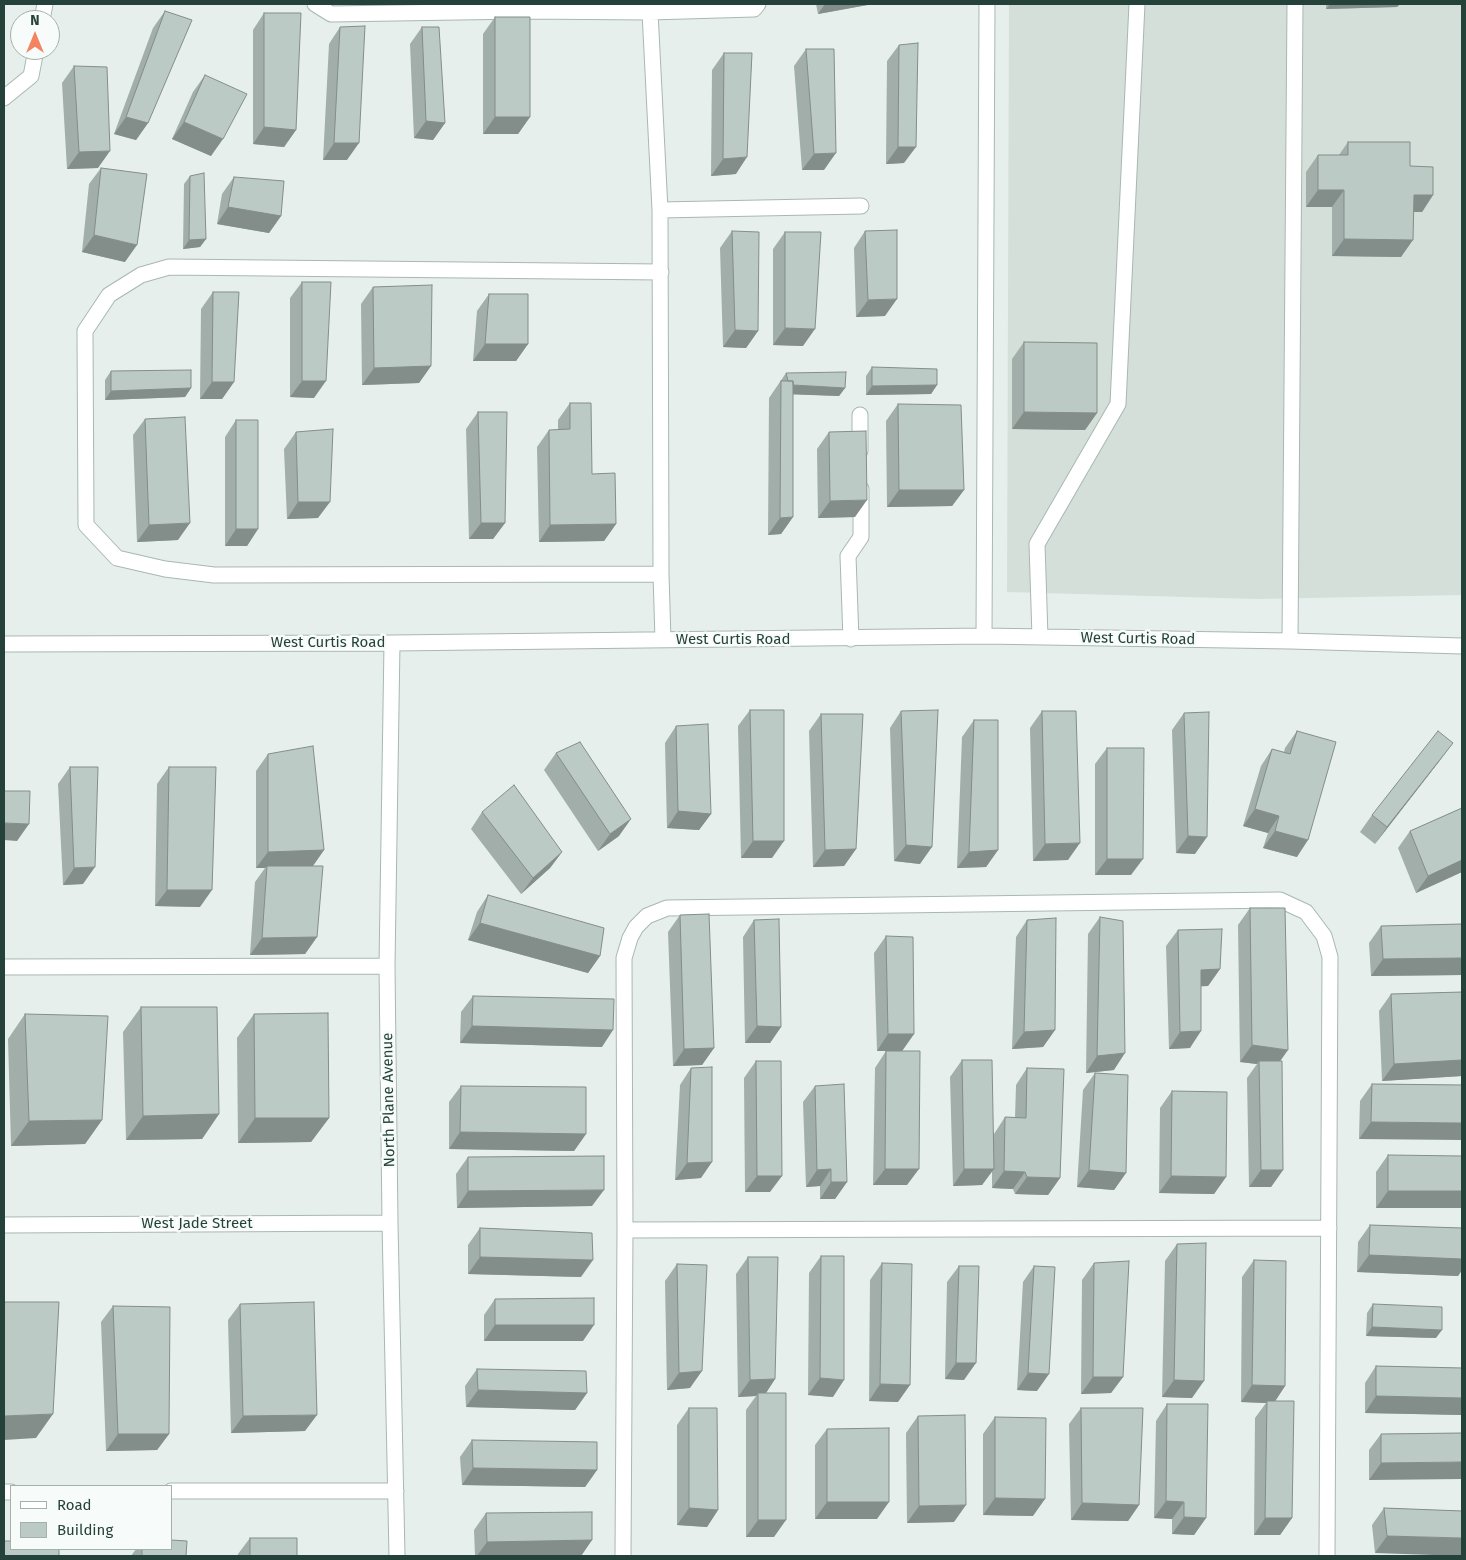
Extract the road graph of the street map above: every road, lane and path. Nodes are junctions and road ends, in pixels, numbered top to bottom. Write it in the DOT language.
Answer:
graph roads {
  1 [pos="315,4"];
  2 [pos="758,4"];
  3 [pos="987,4"];
  4 [pos="1137,4"];
  5 [pos="1295,4"];
  6 [pos="650,12"];
  7 [pos="34,60"];
  8 [pos="4,98"];
  9 [pos="861,206"];
  10 [pos="660,210"];
  11 [pos="661,272"];
  12 [pos="860,414"];
  13 [pos="661,574"];
  14 [pos="984,636"];
  15 [pos="1040,637"];
  16 [pos="851,639"];
  17 [pos="663,640"];
  18 [pos="1290,641"];
  19 [pos="392,643"];
  20 [pos="4,644"];
  21 [pos="1462,646"];
  22 [pos="387,966"];
  23 [pos="4,967"];
  24 [pos="390,1224"];
  25 [pos="4,1226"];
  26 [pos="1329,1228"];
  27 [pos="625,1230"];
  28 [pos="172,1491"];
  29 [pos="396,1491"];
  30 [pos="397,1556"];
  31 [pos="623,1556"];
  32 [pos="1327,1556"];
  1 -- 6 [label="street"];
  2 -- 6 [label="street"];
  3 -- 14 [label="street"];
  4 -- 15 [label="street"];
  5 -- 18 [label="street"];
  6 -- 10 [label="street"];
  7 -- 8 [label="street"];
  9 -- 10 [label="street"];
  10 -- 11 [label="street"];
  11 -- 13 [label="street"];
  11 -- 13 [label="street"];
  12 -- 16 [label="street"];
  13 -- 17 [label="street"];
  14 -- 15 [label="street, West Curtis Road"];
  14 -- 16 [label="street, West Curtis Road"];
  15 -- 18 [label="street, West Curtis Road"];
  16 -- 17 [label="street, West Curtis Road"];
  17 -- 19 [label="street, West Curtis Road"];
  18 -- 21 [label="street, West Curtis Road"];
  19 -- 20 [label="street, West Curtis Road"];
  19 -- 22 [label="street, North Plane Avenue"];
  22 -- 23 [label="street"];
  22 -- 24 [label="street, North Plane Avenue"];
  24 -- 25 [label="street, West Jade Street"];
  24 -- 29 [label="street, North Plane Avenue"];
  26 -- 27 [label="street"];
  26 -- 27 [label="street"];
  26 -- 32 [label="street"];
  27 -- 31 [label="street"];
  28 -- 29 [label="street"];
  29 -- 30 [label="street, North Plane Avenue"];
}
